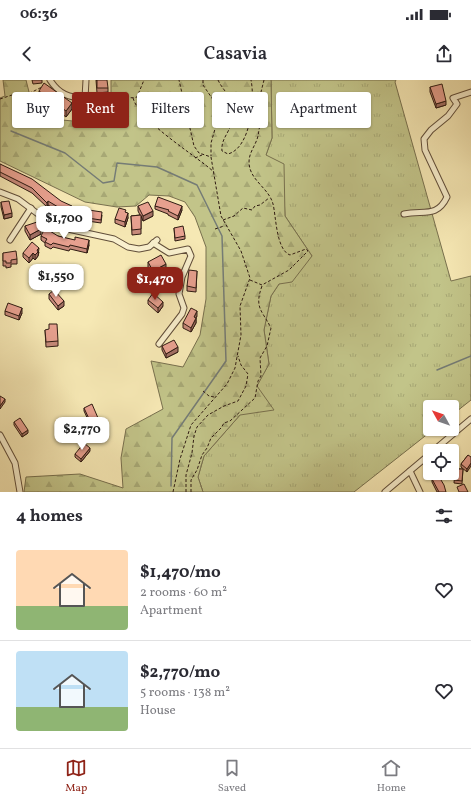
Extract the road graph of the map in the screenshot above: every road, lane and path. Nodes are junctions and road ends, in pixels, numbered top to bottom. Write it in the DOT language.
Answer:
graph roads {
  1 [pos="86,80"];
  2 [pos="144,80"];
  3 [pos="179,80"];
  4 [pos="203,80"];
  5 [pos="218,80"];
  6 [pos="251,80"];
  7 [pos="264,80"];
  8 [pos="51,81"];
  9 [pos="85,92"];
  10 [pos="225,92"];
  11 [pos="251,92"];
  12 [pos="261,92"];
  13 [pos="471,92"];
  14 [pos="72,97"];
  15 [pos="129,97"];
  16 [pos="133,98"];
  17 [pos="0,99"];
  18 [pos="231,128"];
  19 [pos="248,128"];
  20 [pos="260,128"];
  21 [pos="202,155"];
  22 [pos="211,157"];
  23 [pos="195,158"];
  24 [pos="214,173"];
  25 [pos="0,192"];
  26 [pos="269,197"];
  27 [pos="31,208"];
  28 [pos="404,214"];
  29 [pos="223,220"];
  30 [pos="225,226"];
  31 [pos="215,229"];
  32 [pos="10,240"];
  33 [pos="249,280"];
  34 [pos="262,285"];
  35 [pos="159,344"];
  36 [pos="238,354"];
  37 [pos="203,391"];
  38 [pos="215,397"];
  39 [pos="471,419"];
  40 [pos="0,435"];
  41 [pos="441,444"];
  42 [pos="423,460"];
  43 [pos="410,471"];
  44 [pos="20,492"];
  45 [pos="173,492"];
  46 [pos="186,492"];
  47 [pos="191,492"];
  48 [pos="385,492"];
  49 [pos="420,492"];
  1 -- 9 [label="street"];
  2 -- 16 [label="path"];
  3 -- 21 [label="path"];
  4 -- 22 [label="path"];
  5 -- 10 [label="path"];
  6 -- 11 [label="path"];
  7 -- 12 [label="path"];
  8 -- 14 [label="street"];
  8 -- 17 [label="path"];
  13 -- 28 [label="street"];
  15 -- 16 [label="path"];
  16 -- 23 [label="path"];
  18 -- 19 [label="path"];
  20 -- 26 [label="path"];
  21 -- 22 [label="path"];
  21 -- 23 [label="path"];
  22 -- 24 [label="path"];
  23 -- 24 [label="path"];
  24 -- 29 [label="path"];
  25 -- 27 [label="street"];
  26 -- 29 [label="path"];
  26 -- 34 [label="path"];
  27 -- 32 [label="street"];
  27 -- 35 [label="street"];
  29 -- 30 [label="path"];
  30 -- 31 [label="path"];
  30 -- 33 [label="path"];
  33 -- 34 [label="path"];
  33 -- 36 [label="path"];
  34 -- 47 [label="path"];
  36 -- 38 [label="path"];
  36 -- 46 [label="path"];
  37 -- 38 [label="path"];
  38 -- 45 [label="path"];
  39 -- 41 [label="street"];
  40 -- 44 [label="street"];
  42 -- 43 [label="street"];
  43 -- 48 [label="street"];
  43 -- 49 [label="street"];
}
